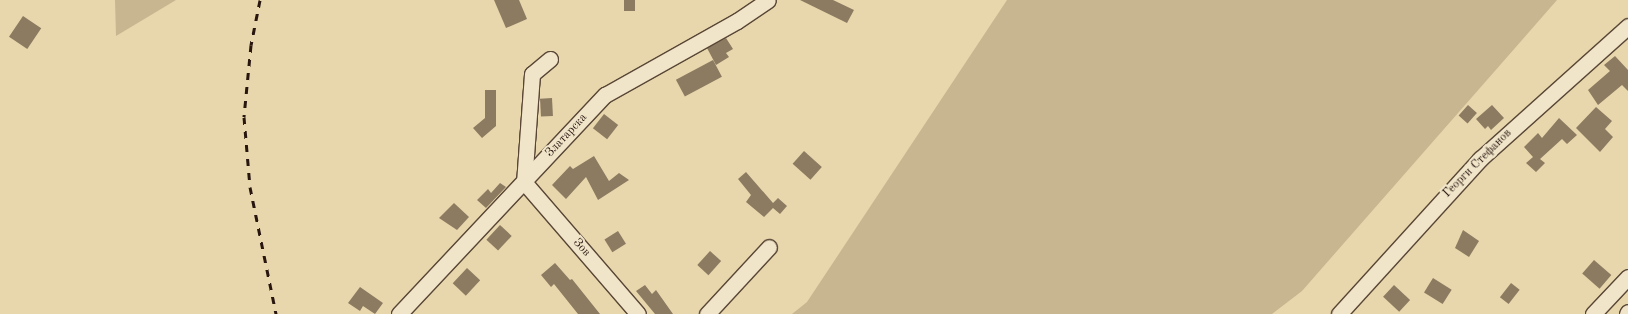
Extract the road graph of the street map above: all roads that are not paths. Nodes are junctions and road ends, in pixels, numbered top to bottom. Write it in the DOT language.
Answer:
graph roads {
  1 [pos="768,0"];
  2 [pos="1628,26"];
  3 [pos="550,59"];
  4 [pos="524,182"];
  5 [pos="769,247"];
  6 [pos="1628,277"];
  7 [pos="399,314"];
  8 [pos="638,314"];
  9 [pos="707,314"];
  10 [pos="1339,314"];
  11 [pos="1593,314"];
  1 -- 4 [label="street, Златарска"];
  2 -- 10 [label="street, Георги Стефанов"];
  3 -- 4 [label="street"];
  4 -- 7 [label="street, Златарска"];
  4 -- 8 [label="street, Зов"];
  5 -- 9 [label="street"];
  6 -- 11 [label="street"];
}
